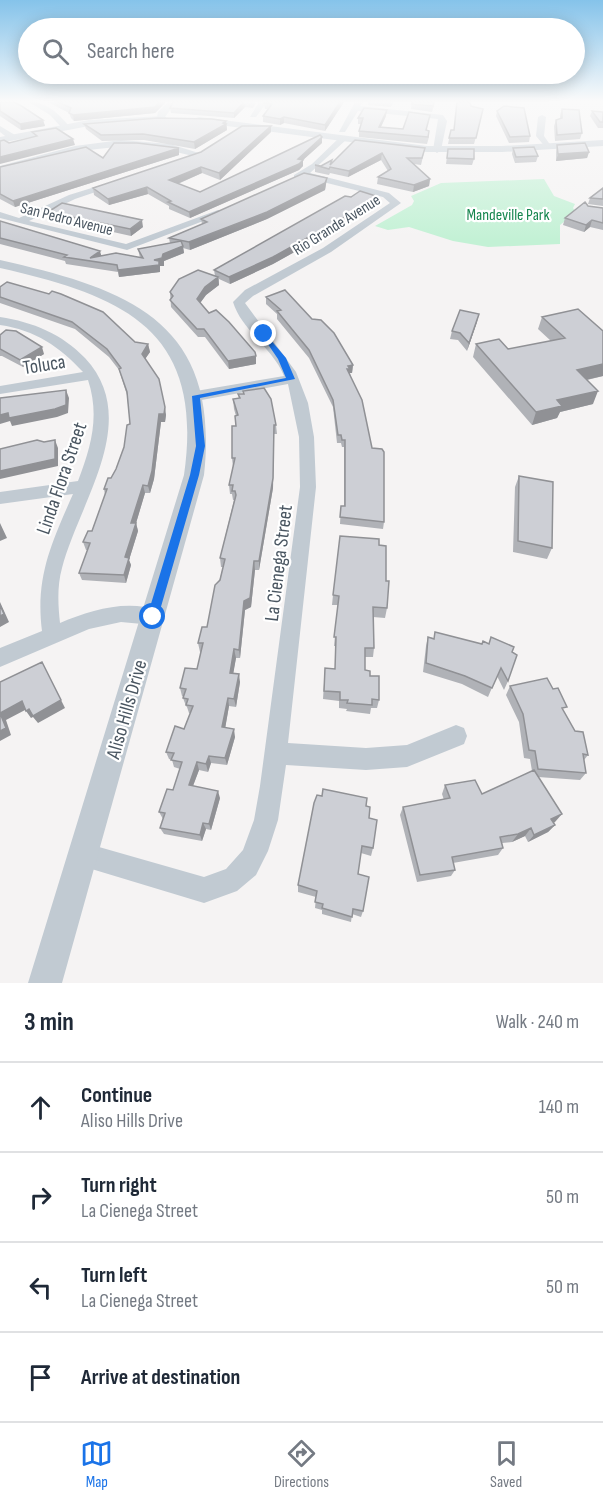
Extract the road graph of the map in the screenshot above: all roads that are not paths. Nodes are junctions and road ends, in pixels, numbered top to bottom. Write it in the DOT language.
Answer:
graph roads {
  1 [pos="74,148"];
  2 [pos="175,148"];
  3 [pos="211,148"];
  4 [pos="329,148"];
  5 [pos="424,148"];
  6 [pos="495,148"];
  7 [pos="437,150"];
  8 [pos="198,154"];
  9 [pos="179,162"];
  10 [pos="0,169"];
  11 [pos="303,174"];
  12 [pos="123,182"];
  13 [pos="282,184"];
  14 [pos="229,208"];
  15 [pos="0,215"];
  16 [pos="19,222"];
  17 [pos="0,264"];
  18 [pos="239,302"];
  19 [pos="0,321"];
  20 [pos="93,375"];
  21 [pos="291,379"];
  22 [pos="0,390"];
  23 [pos="196,396"];
  24 [pos="84,486"];
  25 [pos="0,498"];
  26 [pos="153,617"];
  27 [pos="52,634"];
  28 [pos="0,658"];
  29 [pos="456,736"];
  30 [pos="276,753"];
  31 [pos="84,855"];
  32 [pos="45,983"];
  1 -- 10 [label="street"];
  2 -- 8 [label="street"];
  3 -- 8 [label="street"];
  4 -- 11 [label="street"];
  5 -- 7 [label="street"];
  6 -- 7 [label="street"];
  8 -- 9 [label="street"];
  11 -- 13 [label="street"];
  11 -- 18 [label="street, Rio Grande Avenue"];
  12 -- 16 [label="street"];
  14 -- 16 [label="street, San Pedro Avenue"];
  15 -- 16 [label="street, San Pedro Avenue"];
  17 -- 23 [label="street, Aliso Hills Drive"];
  18 -- 21 [label="street, La Cienega Street"];
  19 -- 20 [label="street, Linda Flora Street"];
  20 -- 22 [label="street, Toluca"];
  20 -- 24 [label="street, Linda Flora Street"];
  21 -- 23 [label="street"];
  21 -- 30 [label="street, La Cienega Street"];
  23 -- 26 [label="street, Aliso Hills Drive"];
  24 -- 25 [label="street"];
  24 -- 27 [label="street, Linda Flora Street"];
  26 -- 27 [label="street"];
  26 -- 31 [label="street, Aliso Hills Drive"];
  27 -- 28 [label="street"];
  29 -- 30 [label="street"];
  30 -- 31 [label="street, La Cienega Street"];
  31 -- 32 [label="street, Aliso Hills Drive"];
}
